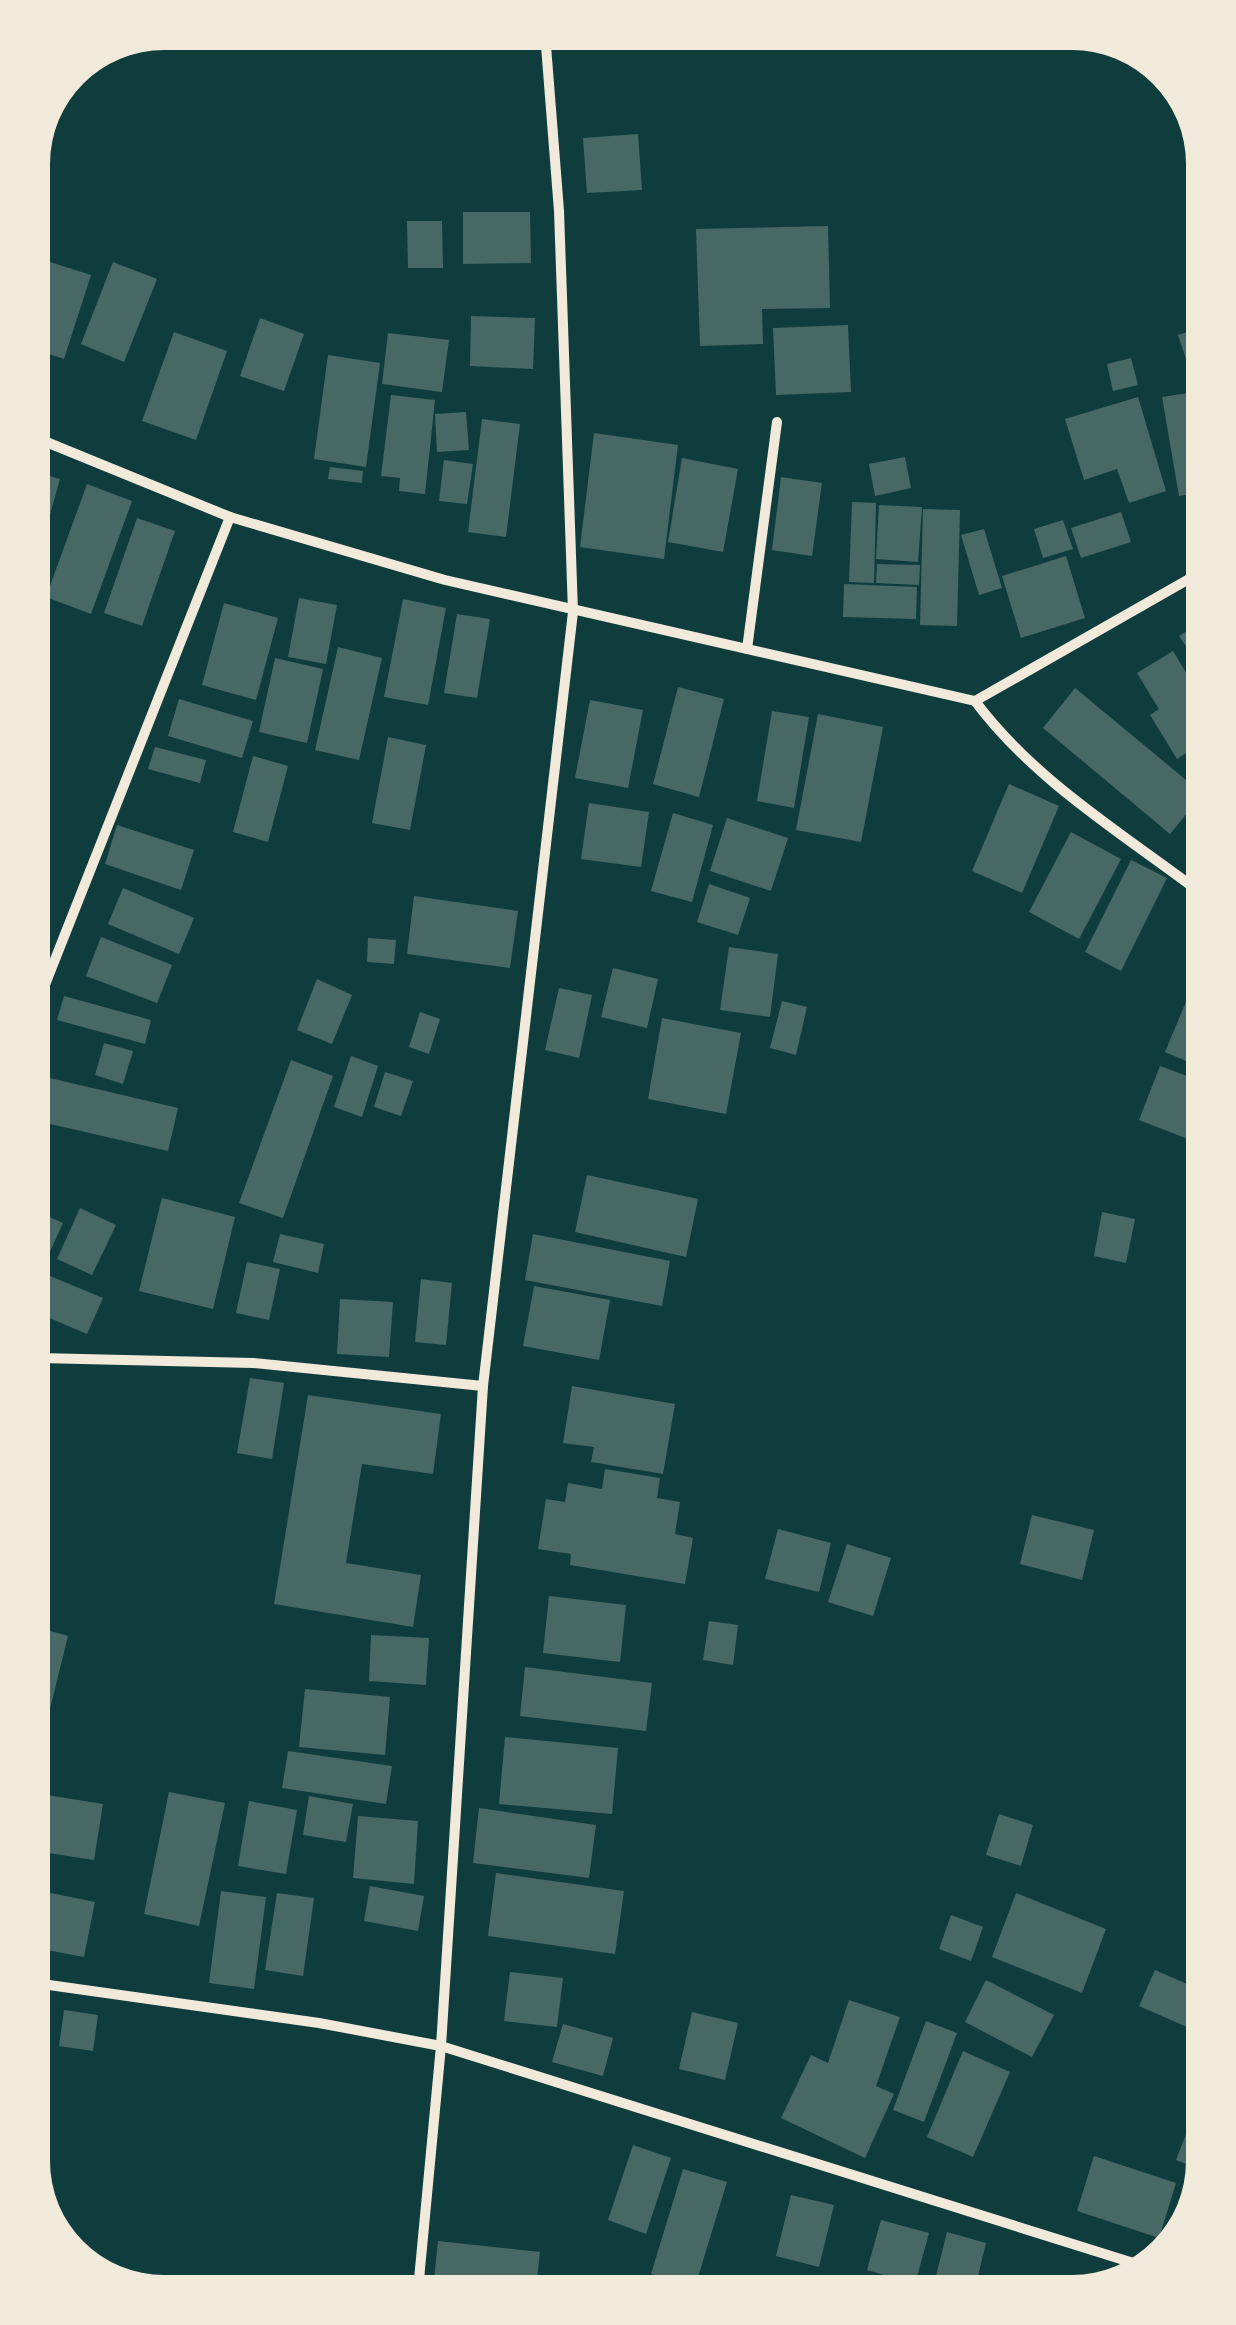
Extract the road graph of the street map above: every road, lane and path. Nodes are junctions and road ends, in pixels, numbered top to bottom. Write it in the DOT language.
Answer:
graph roads {
  1 [pos="546,50"];
  2 [pos="777,422"];
  3 [pos="50,444"];
  4 [pos="230,518"];
  5 [pos="1186,581"];
  6 [pos="572,612"];
  7 [pos="746,648"];
  8 [pos="975,701"];
  9 [pos="1186,882"];
  10 [pos="50,971"];
  11 [pos="50,1358"];
  12 [pos="483,1386"];
  13 [pos="50,1985"];
  14 [pos="441,2046"];
  15 [pos="1127,2261"];
  16 [pos="419,2275"];
  1 -- 6 [label="street"];
  2 -- 7 [label="street"];
  3 -- 4 [label="street"];
  4 -- 6 [label="street"];
  4 -- 10 [label="street"];
  5 -- 8 [label="street"];
  6 -- 7 [label="street"];
  6 -- 12 [label="street"];
  7 -- 8 [label="street"];
  8 -- 9 [label="street"];
  11 -- 12 [label="street"];
  12 -- 14 [label="street"];
  13 -- 14 [label="street"];
  14 -- 15 [label="street"];
  14 -- 16 [label="street"];
}
